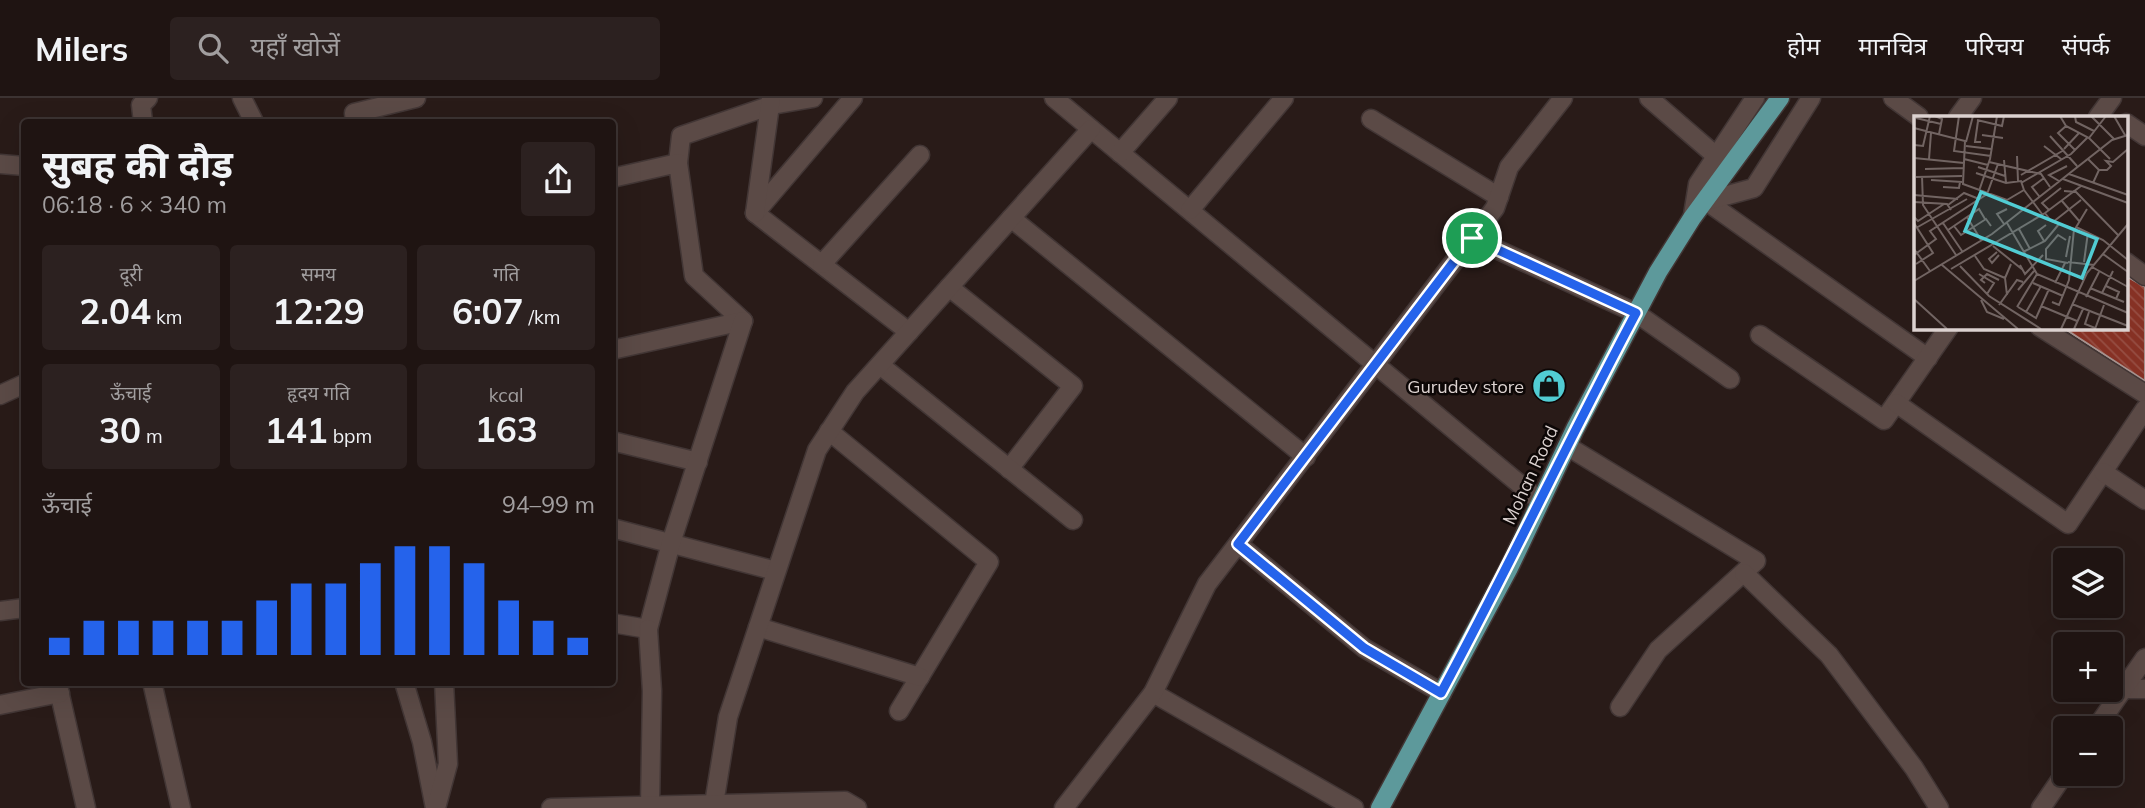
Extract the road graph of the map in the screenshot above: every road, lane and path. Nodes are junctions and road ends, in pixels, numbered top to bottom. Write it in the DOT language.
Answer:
graph roads {
  1 [pos="148,98"];
  2 [pos="242,98"];
  3 [pos="416,98"];
  4 [pos="813,98"];
  5 [pos="853,98"];
  6 [pos="1054,98"];
  7 [pos="1168,98"];
  8 [pos="1284,98"];
  9 [pos="1563,98"];
  10 [pos="1649,98"];
  11 [pos="1755,98"];
  12 [pos="1780,98"];
  13 [pos="1811,98"];
  14 [pos="1893,98"];
  15 [pos="1972,98"];
  16 [pos="772,101"];
  17 [pos="1918,116"];
  18 [pos="1959,116"];
  19 [pos="143,119"];
  20 [pos="252,119"];
  21 [pos="355,119"];
  22 [pos="1371,120"];
  23 [pos="2128,123"];
  24 [pos="1091,129"];
  25 [pos="2145,136"];
  26 [pos="1120,153"];
  27 [pos="920,155"];
  28 [pos="1723,162"];
  29 [pos="678,163"];
  30 [pos="0,164"];
  31 [pos="21,166"];
  32 [pos="616,177"];
  33 [pos="1499,197"];
  34 [pos="1706,201"];
  35 [pos="1190,210"];
  36 [pos="755,213"];
  37 [pos="1011,218"];
  38 [pos="1692,218"];
  39 [pos="1472,238"];
  40 [pos="2128,263"];
  41 [pos="822,264"];
  42 [pos="2145,276"];
  43 [pos="949,287"];
  44 [pos="1636,313"];
  45 [pos="743,321"];
  46 [pos="1948,329"];
  47 [pos="2043,329"];
  48 [pos="909,332"];
  49 [pos="1760,335"];
  50 [pos="616,349"];
  51 [pos="1927,358"];
  52 [pos="880,365"];
  53 [pos="1377,365"];
  54 [pos="1730,379"];
  55 [pos="21,385"];
  56 [pos="2145,394"];
  57 [pos="0,395"];
  58 [pos="1896,402"];
  59 [pos="2145,409"];
  60 [pos="829,431"];
  61 [pos="616,442"];
  62 [pos="1567,446"];
  63 [pos="1306,457"];
  64 [pos="698,462"];
  65 [pos="1009,469"];
  66 [pos="2103,472"];
  67 [pos="2145,500"];
  68 [pos="1541,501"];
  69 [pos="1073,520"];
  70 [pos="616,529"];
  71 [pos="671,543"];
  72 [pos="1238,544"];
  73 [pos="776,571"];
  74 [pos="1744,573"];
  75 [pos="21,608"];
  76 [pos="0,611"];
  77 [pos="616,623"];
  78 [pos="758,627"];
  79 [pos="648,629"];
  80 [pos="2145,658"];
  81 [pos="919,677"];
  82 [pos="153,686"];
  83 [pos="405,686"];
  84 [pos="444,686"];
  85 [pos="59,688"];
  86 [pos="2123,689"];
  87 [pos="2145,689"];
  88 [pos="1441,693"];
  89 [pos="1153,694"];
  90 [pos="0,705"];
  91 [pos="1620,707"];
  92 [pos="899,712"];
  93 [pos="2056,786"];
  94 [pos="714,804"];
  95 [pos="805,805"];
  96 [pos="650,806"];
  97 [pos="86,808"];
  98 [pos="181,808"];
  99 [pos="436,808"];
  100 [pos="551,808"];
  101 [pos="857,808"];
  102 [pos="1064,808"];
  103 [pos="1354,808"];
  104 [pos="1380,808"];
  105 [pos="1939,808"];
  106 [pos="2041,808"];
  1 -- 19 [label="street"];
  2 -- 20 [label="street"];
  3 -- 21 [label="street"];
  4 -- 16 [label="street"];
  5 -- 36 [label="street"];
  6 -- 24 [label="street"];
  7 -- 26 [label="street"];
  8 -- 35 [label="street"];
  9 -- 33 [label="street"];
  10 -- 28 [label="street"];
  11 -- 28 [label="street"];
  12 -- 28 [label="main road, Mohan Road"];
  13 -- 34 [label="street"];
  14 -- 17 [label="street"];
  15 -- 18 [label="street"];
  16 -- 29 [label="street"];
  16 -- 36 [label="street"];
  22 -- 33 [label="street"];
  23 -- 25 [label="street"];
  24 -- 26 [label="street"];
  24 -- 37 [label="street"];
  26 -- 35 [label="street"];
  27 -- 41 [label="street"];
  28 -- 34 [label="main road, Mohan Road"];
  28 -- 38 [label="street"];
  29 -- 32 [label="street"];
  29 -- 45 [label="street"];
  30 -- 31 [label="street"];
  33 -- 39 [label="street"];
  34 -- 38 [label="main road, Mohan Road"];
  34 -- 51 [label="street"];
  35 -- 53 [label="street"];
  36 -- 41 [label="street"];
  37 -- 43 [label="street"];
  37 -- 63 [label="street"];
  38 -- 44 [label="main road, Mohan Road"];
  39 -- 44 [label="street"];
  39 -- 53 [label="street"];
  40 -- 42 [label="street"];
  41 -- 48 [label="street"];
  43 -- 48 [label="street"];
  43 -- 65 [label="street"];
  44 -- 54 [label="street"];
  44 -- 62 [label="main road, Mohan Road"];
  45 -- 50 [label="street"];
  45 -- 64 [label="street"];
  46 -- 51 [label="street"];
  47 -- 56 [label="street"];
  48 -- 52 [label="street"];
  49 -- 58 [label="street"];
  51 -- 58 [label="street"];
  52 -- 60 [label="street"];
  52 -- 65 [label="street"];
  53 -- 63 [label="street"];
  53 -- 68 [label="street"];
  55 -- 57 [label="street"];
  58 -- 66 [label="street"];
  59 -- 66 [label="street"];
  60 -- 73 [label="street"];
  60 -- 81 [label="street"];
  61 -- 64 [label="street"];
  62 -- 68 [label="main road, Mohan Road"];
  62 -- 74 [label="street"];
  63 -- 72 [label="street"];
  64 -- 71 [label="street"];
  65 -- 69 [label="street"];
  66 -- 67 [label="street"];
  68 -- 88 [label="main road, Mohan Road"];
  70 -- 71 [label="street"];
  71 -- 73 [label="street"];
  71 -- 79 [label="street"];
  72 -- 88 [label="street"];
  72 -- 89 [label="street"];
  73 -- 78 [label="street"];
  74 -- 91 [label="street"];
  74 -- 105 [label="street"];
  75 -- 76 [label="street"];
  77 -- 79 [label="street"];
  78 -- 81 [label="street"];
  78 -- 94 [label="street"];
  79 -- 96 [label="street"];
  80 -- 86 [label="street"];
  81 -- 92 [label="street"];
  82 -- 98 [label="street"];
  83 -- 99 [label="street"];
  84 -- 99 [label="street"];
  85 -- 90 [label="street"];
  85 -- 97 [label="street"];
  86 -- 87 [label="street"];
  88 -- 104 [label="main road, Mohan Road"];
  89 -- 102 [label="street"];
  89 -- 103 [label="street"];
  93 -- 106 [label="street"];
  94 -- 95 [label="street"];
  94 -- 96 [label="street"];
  95 -- 101 [label="street"];
  96 -- 100 [label="street"];
}
